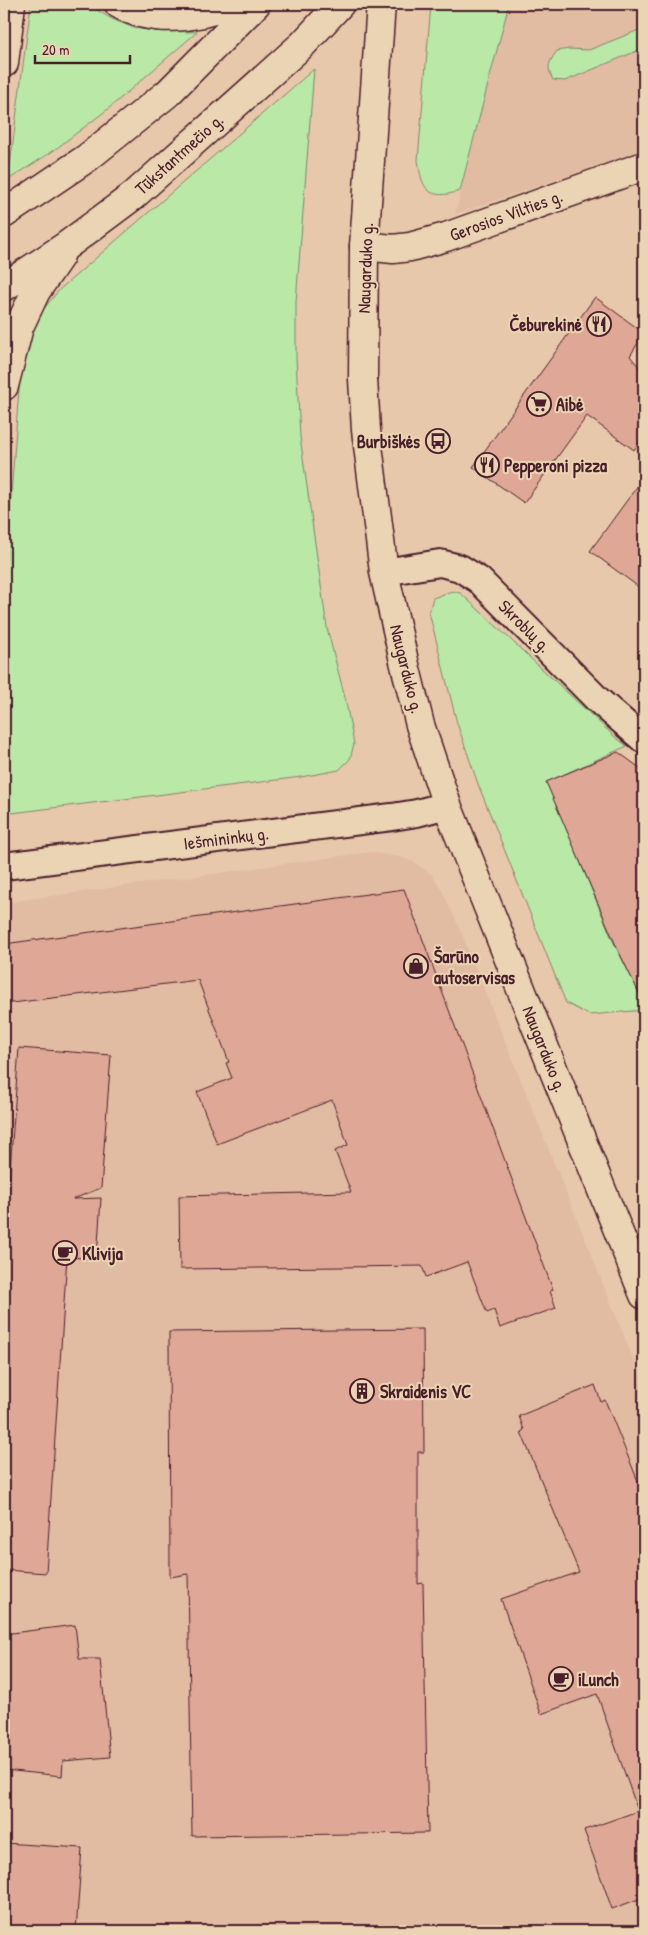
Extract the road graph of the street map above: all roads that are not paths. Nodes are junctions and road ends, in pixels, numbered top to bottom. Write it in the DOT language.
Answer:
graph roads {
  1 [pos="11,4"];
  2 [pos="119,4"];
  3 [pos="230,4"];
  4 [pos="256,4"];
  5 [pos="340,4"];
  6 [pos="381,4"];
  7 [pos="4,63"];
  8 [pos="644,166"];
  9 [pos="4,214"];
  10 [pos="66,246"];
  11 [pos="364,246"];
  12 [pos="4,287"];
  13 [pos="4,386"];
  14 [pos="384,572"];
  15 [pos="644,740"];
  16 [pos="447,805"];
  17 [pos="4,866"];
  18 [pos="644,1295"];
  1 -- 7 [label="main road"];
  2 -- 3 [label="main road"];
  4 -- 9 [label="main road"];
  5 -- 10 [label="main road, Tūkstantmečio g."];
  6 -- 11 [label="main road, Naugarduko g."];
  8 -- 11 [label="main road, Gerosios Vilties g."];
  10 -- 12 [label="main road, Tūkstantmečio g."];
  10 -- 13 [label="main road"];
  11 -- 14 [label="main road, Naugarduko g."];
  14 -- 15 [label="street, Skroblų g."];
  14 -- 16 [label="main road, Naugarduko g."];
  16 -- 17 [label="street, Iešmininkų g."];
  16 -- 18 [label="main road, Naugarduko g."];
}
